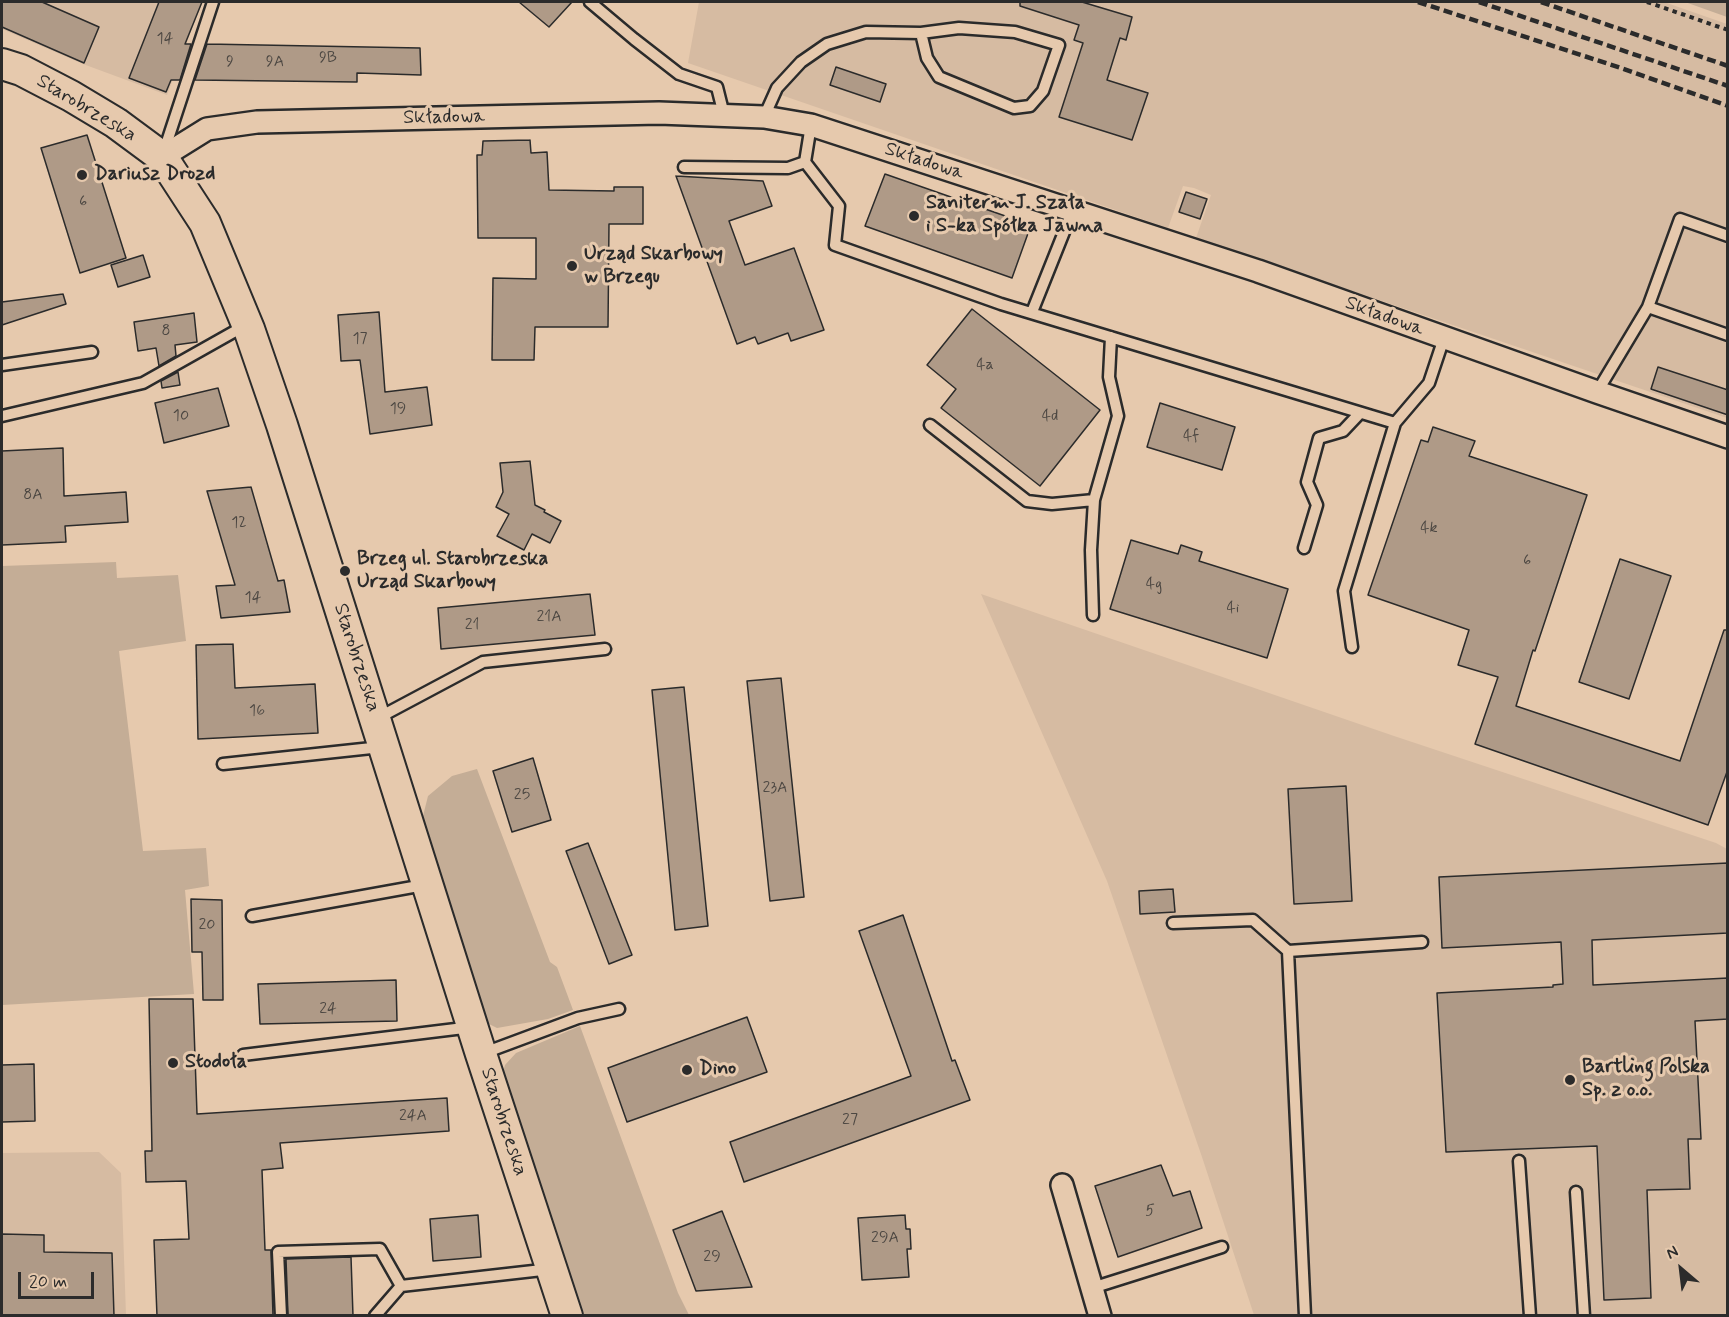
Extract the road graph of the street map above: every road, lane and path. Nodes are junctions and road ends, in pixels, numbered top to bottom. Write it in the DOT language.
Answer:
graph roads {
  1 [pos="213,2"];
  2 [pos="590,2"];
  3 [pos="1647,2"];
  4 [pos="1728,30"];
  5 [pos="921,33"];
  6 [pos="2,64"];
  7 [pos="724,115"];
  8 [pos="764,117"];
  9 [pos="811,125"];
  10 [pos="162,157"];
  11 [pos="805,162"];
  12 [pos="684,167"];
  13 [pos="1072,212"];
  14 [pos="1728,236"];
  15 [pos="1648,307"];
  16 [pos="1032,312"];
  17 [pos="247,324"];
  18 [pos="1728,335"];
  19 [pos="1111,337"];
  20 [pos="1444,338"];
  21 [pos="92,352"];
  22 [pos="2,365"];
  23 [pos="1597,392"];
  24 [pos="1360,413"];
  25 [pos="2,416"];
  26 [pos="1395,423"];
  27 [pos="930,425"];
  28 [pos="1728,436"];
  29 [pos="1094,500"];
  30 [pos="1304,548"];
  31 [pos="1093,615"];
  32 [pos="1352,647"];
  33 [pos="605,649"];
  34 [pos="375,719"];
  35 [pos="384,747"];
  36 [pos="223,765"];
  37 [pos="427,884"];
  38 [pos="252,916"];
  39 [pos="1173,923"];
  40 [pos="1422,942"];
  41 [pos="1288,951"];
  42 [pos="619,1009"];
  43 [pos="476,1041"];
  44 [pos="243,1055"];
  45 [pos="1519,1161"];
  46 [pos="1062,1185"];
  47 [pos="1576,1192"];
  48 [pos="1222,1247"];
  49 [pos="551,1269"];
  50 [pos="401,1286"];
  51 [pos="1092,1288"];
  52 [pos="281,1316"];
  53 [pos="375,1316"];
  54 [pos="567,1316"];
  55 [pos="1100,1316"];
  56 [pos="1305,1316"];
  57 [pos="1530,1316"];
  58 [pos="1584,1316"];
  1 -- 10 [label="lane"];
  2 -- 7 [label="lane"];
  3 -- 4 [label="path"];
  5 -- 5 [label="lane"];
  5 -- 8 [label="lane"];
  6 -- 10 [label="street, Starobrzeska"];
  7 -- 8 [label="street, Składowa"];
  7 -- 10 [label="street, Składowa"];
  8 -- 9 [label="street, Składowa"];
  9 -- 11 [label="lane"];
  9 -- 13 [label="street, Składowa"];
  10 -- 17 [label="street, Starobrzeska"];
  11 -- 12 [label="lane"];
  11 -- 16 [label="lane"];
  13 -- 16 [label="lane"];
  13 -- 20 [label="street, Składowa"];
  14 -- 15 [label="lane"];
  15 -- 18 [label="lane"];
  15 -- 23 [label="lane"];
  16 -- 19 [label="lane"];
  17 -- 25 [label="lane"];
  17 -- 34 [label="street, Starobrzeska"];
  19 -- 24 [label="lane"];
  19 -- 29 [label="lane"];
  20 -- 23 [label="street, Składowa"];
  20 -- 26 [label="lane"];
  21 -- 22 [label="lane"];
  23 -- 28 [label="street, Składowa"];
  24 -- 26 [label="lane"];
  24 -- 30 [label="lane"];
  26 -- 32 [label="lane"];
  27 -- 29 [label="lane"];
  29 -- 31 [label="lane"];
  33 -- 34 [label="lane"];
  34 -- 35 [label="street, Starobrzeska"];
  35 -- 36 [label="lane"];
  35 -- 37 [label="street, Starobrzeska"];
  37 -- 38 [label="lane"];
  37 -- 43 [label="street, Starobrzeska"];
  39 -- 41 [label="lane"];
  40 -- 41 [label="lane"];
  41 -- 56 [label="lane"];
  42 -- 43 [label="lane"];
  43 -- 44 [label="lane"];
  43 -- 49 [label="street, Starobrzeska"];
  45 -- 57 [label="lane"];
  46 -- 51 [label="street"];
  47 -- 58 [label="lane"];
  48 -- 51 [label="lane"];
  49 -- 50 [label="lane"];
  49 -- 54 [label="street, Starobrzeska"];
  50 -- 52 [label="lane"];
  50 -- 53 [label="lane"];
  51 -- 55 [label="street"];
}
